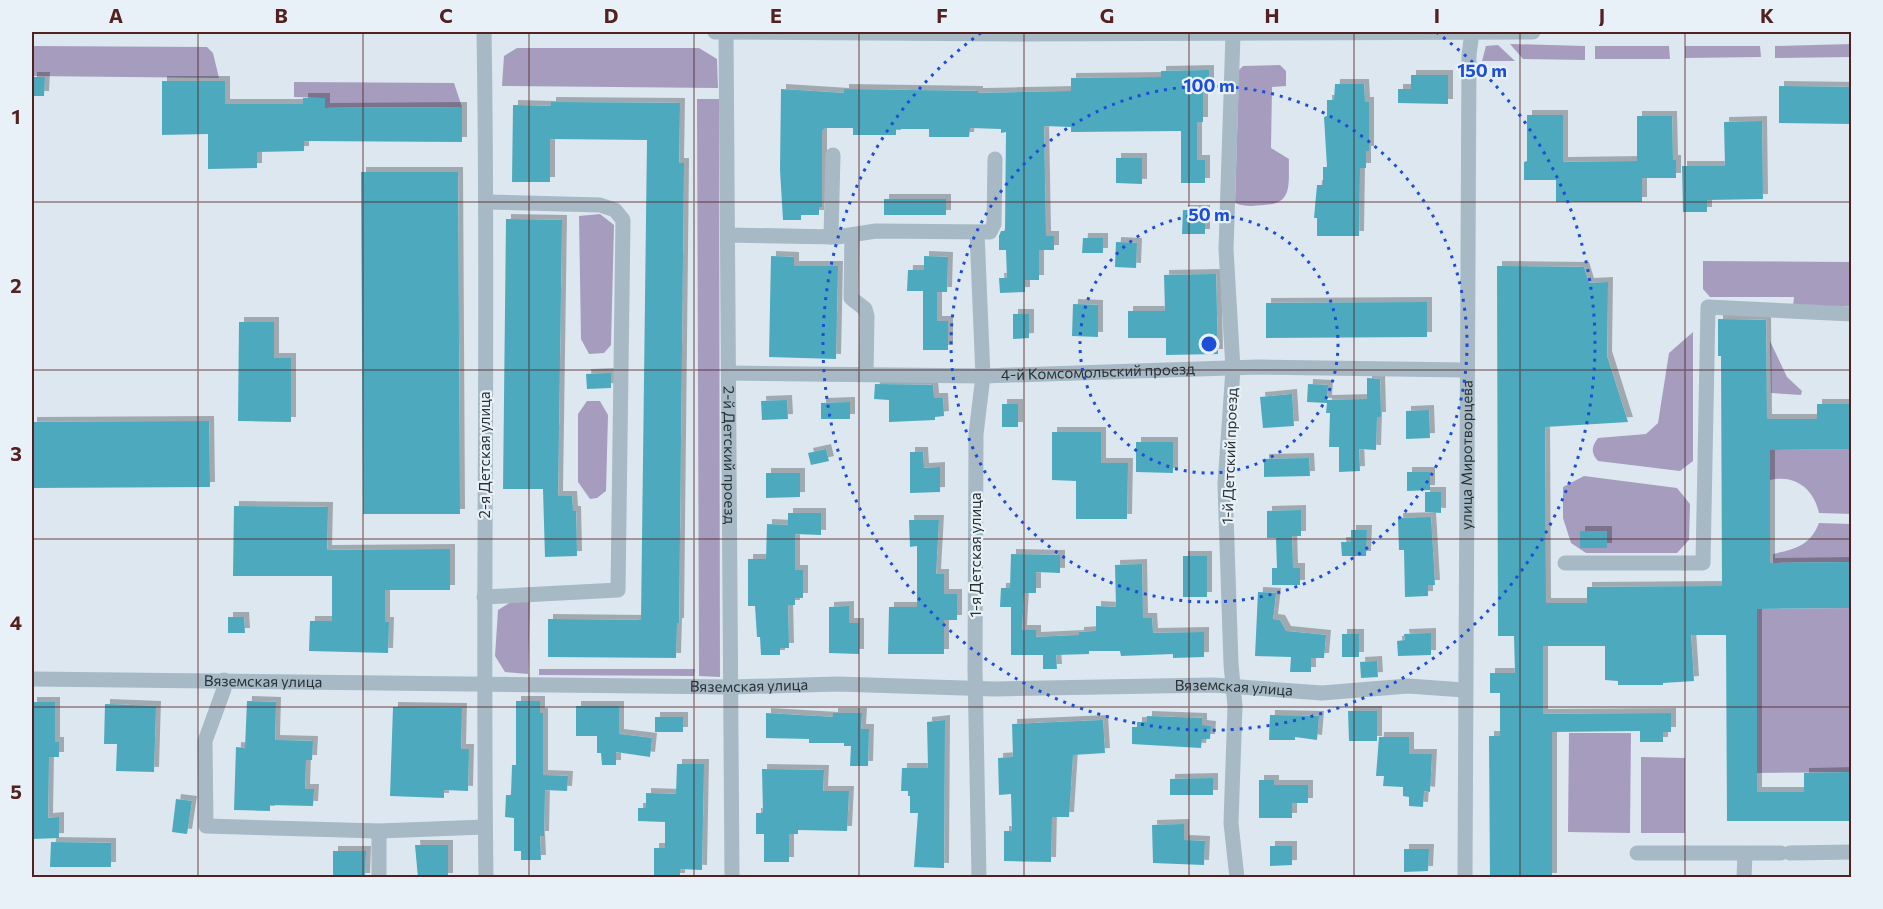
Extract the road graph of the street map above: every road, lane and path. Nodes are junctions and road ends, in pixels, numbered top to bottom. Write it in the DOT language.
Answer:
graph roads {
  1 [pos="484,32"];
  2 [pos="715,32"];
  3 [pos="726,32"];
  4 [pos="1472,32"];
  5 [pos="1533,32"];
  6 [pos="1018,33"];
  7 [pos="1223,33"];
  8 [pos="833,155"];
  9 [pos="995,159"];
  10 [pos="487,202"];
  11 [pos="977,232"];
  12 [pos="728,235"];
  13 [pos="852,235"];
  14 [pos="831,237"];
  15 [pos="1851,314"];
  16 [pos="1233,369"];
  17 [pos="1466,370"];
  18 [pos="730,373"];
  19 [pos="866,374"];
  20 [pos="983,376"];
  21 [pos="1565,563"];
  22 [pos="484,597"];
  23 [pos="32,679"];
  24 [pos="224,680"];
  25 [pos="483,683"];
  26 [pos="1232,685"];
  27 [pos="732,687"];
  28 [pos="976,688"];
  29 [pos="1464,690"];
  30 [pos="485,827"];
  31 [pos="379,831"];
  32 [pos="1851,852"];
  33 [pos="1636,854"];
  34 [pos="1745,854"];
  35 [pos="379,878"];
  36 [pos="486,878"];
  37 [pos="732,878"];
  38 [pos="979,878"];
  39 [pos="1237,878"];
  40 [pos="1465,878"];
  41 [pos="1744,878"];
  1 -- 10 [label="street, 2-я Детская улица"];
  2 -- 3 [label="street"];
  3 -- 6 [label="street"];
  3 -- 12 [label="street, 2-й Детский проезд"];
  4 -- 5 [label="street"];
  4 -- 7 [label="street"];
  4 -- 17 [label="street, улица Миротворцева"];
  6 -- 7 [label="street"];
  7 -- 16 [label="street, 1-й Детский проезд"];
  8 -- 14 [label="street"];
  9 -- 11 [label="street"];
  10 -- 22 [label="street, 2-я Детская улица"];
  10 -- 22 [label="street"];
  11 -- 13 [label="street"];
  11 -- 20 [label="street, 1-я Детская улица"];
  12 -- 14 [label="street"];
  12 -- 18 [label="street, 2-й Детский проезд"];
  13 -- 14 [label="street"];
  13 -- 19 [label="street"];
  15 -- 21 [label="street"];
  16 -- 17 [label="street, 4-й Комсомольский проезд"];
  16 -- 20 [label="street, 4-й Комсомольский проезд"];
  16 -- 26 [label="street, 1-й Детский проезд"];
  17 -- 29 [label="street, улица Миротворцева"];
  18 -- 19 [label="street, 4-й Комсомольский проезд"];
  18 -- 27 [label="street, 2-й Детский проезд"];
  19 -- 20 [label="street, 4-й Комсомольский проезд"];
  20 -- 28 [label="street, 1-я Детская улица"];
  22 -- 25 [label="street, 2-я Детская улица"];
  23 -- 24 [label="street, Вяземская улица"];
  24 -- 25 [label="street, Вяземская улица"];
  24 -- 31 [label="street"];
  25 -- 27 [label="street, Вяземская улица"];
  25 -- 30 [label="street, 2-я Детская улица"];
  26 -- 28 [label="street, Вяземская улица"];
  26 -- 29 [label="street, Вяземская улица"];
  26 -- 39 [label="street, 1-й Детский проезд"];
  27 -- 28 [label="street, Вяземская улица"];
  27 -- 37 [label="street, 2-й Детский проезд"];
  28 -- 38 [label="street, 1-я Детская улица"];
  29 -- 40 [label="street, улица Миротворцева"];
  30 -- 31 [label="street"];
  30 -- 36 [label="street, 2-я Детская улица"];
  31 -- 35 [label="street"];
  32 -- 34 [label="street"];
  33 -- 34 [label="street"];
  34 -- 41 [label="street"];
}
